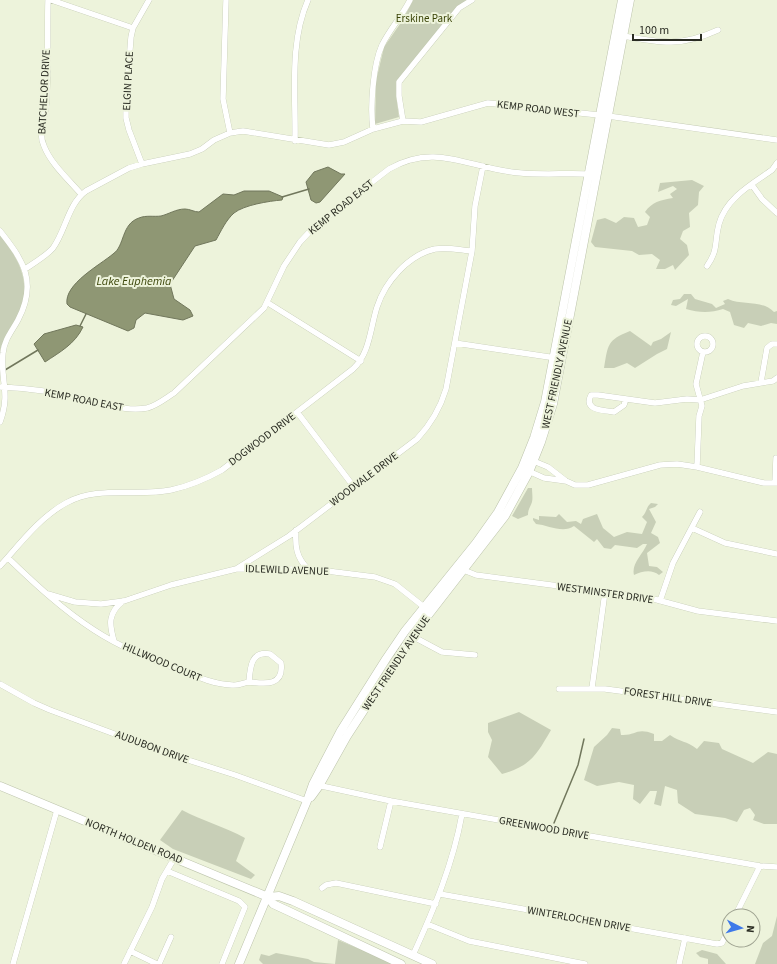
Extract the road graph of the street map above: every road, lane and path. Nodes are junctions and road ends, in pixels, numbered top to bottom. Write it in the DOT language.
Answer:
graph roads {
  1 [pos="49,0"];
  2 [pos="149,0"];
  3 [pos="226,0"];
  4 [pos="308,0"];
  5 [pos="410,0"];
  6 [pos="472,0"];
  7 [pos="622,0"];
  8 [pos="630,0"];
  9 [pos="133,28"];
  10 [pos="718,30"];
  11 [pos="623,36"];
  12 [pos="604,116"];
  13 [pos="403,121"];
  14 [pos="374,129"];
  15 [pos="230,133"];
  16 [pos="777,140"];
  17 [pos="295,141"];
  18 [pos="777,163"];
  19 [pos="142,164"];
  20 [pos="483,166"];
  21 [pos="589,174"];
  22 [pos="752,185"];
  23 [pos="81,194"];
  24 [pos="777,213"];
  25 [pos="0,231"];
  26 [pos="472,251"];
  27 [pos="707,266"];
  28 [pos="25,269"];
  29 [pos="268,303"];
  30 [pos="455,343"];
  31 [pos="777,344"];
  32 [pos="703,352"];
  33 [pos="558,359"];
  34 [pos="361,361"];
  35 [pos="777,378"];
  36 [pos="761,382"];
  37 [pos="3,387"];
  38 [pos="626,399"];
  39 [pos="700,400"];
  40 [pos="297,412"];
  41 [pos="0,422"];
  42 [pos="776,458"];
  43 [pos="530,460"];
  44 [pos="696,467"];
  45 [pos="526,470"];
  46 [pos="566,481"];
  47 [pos="776,483"];
  48 [pos="354,487"];
  49 [pos="700,512"];
  50 [pos="692,528"];
  51 [pos="296,530"];
  52 [pos="777,554"];
  53 [pos="8,558"];
  54 [pos="0,566"];
  55 [pos="236,569"];
  56 [pos="308,569"];
  57 [pos="461,569"];
  58 [pos="605,592"];
  59 [pos="48,594"];
  60 [pos="124,601"];
  61 [pos="660,601"];
  62 [pos="424,607"];
  63 [pos="777,621"];
  64 [pos="412,636"];
  65 [pos="114,641"];
  66 [pos="475,655"];
  67 [pos="249,682"];
  68 [pos="0,684"];
  69 [pos="592,688"];
  70 [pos="559,689"];
  71 [pos="777,712"];
  72 [pos="316,785"];
  73 [pos="0,786"];
  74 [pos="307,801"];
  75 [pos="391,801"];
  76 [pos="57,810"];
  77 [pos="462,814"];
  78 [pos="380,847"];
  79 [pos="175,857"];
  80 [pos="760,866"];
  81 [pos="777,867"];
  82 [pos="167,871"];
  83 [pos="322,888"];
  84 [pos="440,894"];
  85 [pos="268,897"];
  86 [pos="436,904"];
  87 [pos="739,908"];
  88 [pos="427,924"];
  89 [pos="171,937"];
  90 [pos="685,938"];
  91 [pos="721,943"];
  92 [pos="130,951"];
  93 [pos="413,955"];
  94 [pos="13,964"];
  95 [pos="124,964"];
  96 [pos="158,964"];
  97 [pos="222,964"];
  98 [pos="239,964"];
  99 [pos="401,964"];
  100 [pos="432,964"];
  101 [pos="585,964"];
  102 [pos="679,964"];
  1 -- 9 [label="street"];
  1 -- 23 [label="street, BATCHELOR DRIVE"];
  2 -- 9 [label="street, ELGIN PLACE"];
  3 -- 15 [label="street"];
  4 -- 17 [label="street"];
  5 -- 14 [label="street"];
  6 -- 13 [label="street"];
  7 -- 12 [label="main road, WEST FRIENDLY AVENUE"];
  8 -- 11 [label="main road, WEST FRIENDLY AVENUE"];
  9 -- 19 [label="street, ELGIN PLACE"];
  10 -- 11 [label="street"];
  11 -- 12 [label="main road, WEST FRIENDLY AVENUE"];
  12 -- 13 [label="street, KEMP ROAD WEST"];
  12 -- 16 [label="street, KEMP ROAD WEST"];
  12 -- 21 [label="main road, WEST FRIENDLY AVENUE"];
  12 -- 33 [label="main road, WEST FRIENDLY AVENUE"];
  13 -- 14 [label="street, KEMP ROAD WEST"];
  14 -- 17 [label="street, KEMP ROAD WEST"];
  15 -- 17 [label="street, KEMP ROAD WEST"];
  15 -- 19 [label="street, KEMP ROAD WEST"];
  18 -- 22 [label="street"];
  19 -- 23 [label="street, KEMP ROAD WEST"];
  20 -- 21 [label="street, KEMP ROAD EAST"];
  20 -- 26 [label="street, WOODVALE DRIVE"];
  20 -- 29 [label="street, KEMP ROAD EAST"];
  21 -- 33 [label="main road, WEST FRIENDLY AVENUE"];
  22 -- 24 [label="street"];
  22 -- 27 [label="street"];
  23 -- 28 [label="street"];
  25 -- 28 [label="street"];
  26 -- 30 [label="street, WOODVALE DRIVE"];
  26 -- 34 [label="street"];
  28 -- 37 [label="street"];
  29 -- 34 [label="street"];
  29 -- 37 [label="street, KEMP ROAD EAST"];
  30 -- 33 [label="street"];
  30 -- 48 [label="street, WOODVALE DRIVE"];
  31 -- 36 [label="street"];
  32 -- 39 [label="street"];
  33 -- 43 [label="main road, WEST FRIENDLY AVENUE"];
  34 -- 40 [label="street, DOGWOOD DRIVE"];
  35 -- 36 [label="street"];
  36 -- 39 [label="street"];
  37 -- 41 [label="street"];
  38 -- 38 [label="street"];
  38 -- 39 [label="street"];
  39 -- 44 [label="street"];
  40 -- 48 [label="street"];
  40 -- 53 [label="street, DOGWOOD DRIVE"];
  42 -- 47 [label="street"];
  43 -- 45 [label="main road, WEST FRIENDLY AVENUE"];
  43 -- 46 [label="street"];
  44 -- 46 [label="street"];
  44 -- 47 [label="street"];
  45 -- 46 [label="street"];
  45 -- 57 [label="main road, WEST FRIENDLY AVENUE"];
  48 -- 51 [label="street, WOODVALE DRIVE"];
  49 -- 50 [label="street"];
  50 -- 52 [label="street"];
  50 -- 61 [label="street"];
  51 -- 55 [label="street, WOODVALE DRIVE"];
  51 -- 56 [label="street"];
  53 -- 54 [label="street, DOGWOOD DRIVE"];
  53 -- 59 [label="street, HILLWOOD COURT"];
  55 -- 56 [label="street, IDLEWILD AVENUE"];
  55 -- 60 [label="street, WOODVALE DRIVE"];
  56 -- 62 [label="street, IDLEWILD AVENUE"];
  57 -- 58 [label="street, WESTMINSTER DRIVE"];
  57 -- 62 [label="main road, WEST FRIENDLY AVENUE"];
  57 -- 64 [label="main road, WEST FRIENDLY AVENUE"];
  58 -- 61 [label="street, WESTMINSTER DRIVE"];
  58 -- 69 [label="street"];
  59 -- 60 [label="street, WOODVALE DRIVE"];
  59 -- 65 [label="street, HILLWOOD COURT"];
  60 -- 65 [label="street"];
  61 -- 63 [label="street, WESTMINSTER DRIVE"];
  62 -- 72 [label="main road, WEST FRIENDLY AVENUE"];
  64 -- 66 [label="street"];
  64 -- 72 [label="main road, WEST FRIENDLY AVENUE"];
  65 -- 67 [label="street, HILLWOOD COURT"];
  67 -- 67 [label="street, HILLWOOD COURT"];
  68 -- 74 [label="street, AUDUBON DRIVE"];
  69 -- 70 [label="street, FOREST HILL DRIVE"];
  69 -- 71 [label="street, FOREST HILL DRIVE"];
  72 -- 74 [label="main road, WEST FRIENDLY AVENUE"];
  72 -- 75 [label="street, GREENWOOD DRIVE"];
  73 -- 76 [label="main road, NORTH HOLDEN ROAD"];
  74 -- 85 [label="main road, WEST FRIENDLY AVENUE"];
  75 -- 77 [label="street, GREENWOOD DRIVE"];
  75 -- 78 [label="street"];
  76 -- 79 [label="main road, NORTH HOLDEN ROAD"];
  76 -- 94 [label="street"];
  77 -- 80 [label="street, GREENWOOD DRIVE"];
  77 -- 84 [label="street"];
  79 -- 82 [label="street"];
  79 -- 85 [label="main road, NORTH HOLDEN ROAD"];
  80 -- 81 [label="street, GREENWOOD DRIVE"];
  80 -- 87 [label="street"];
  82 -- 92 [label="street"];
  82 -- 97 [label="street"];
  83 -- 86 [label="street"];
  84 -- 86 [label="street"];
  84 -- 90 [label="street, WINTERLOCHEN DRIVE"];
  85 -- 93 [label="main road, NORTH HOLDEN ROAD"];
  85 -- 98 [label="main road, WEST FRIENDLY AVENUE"];
  85 -- 99 [label="main road, NORTH HOLDEN ROAD"];
  86 -- 88 [label="street"];
  88 -- 93 [label="street"];
  88 -- 101 [label="street"];
  89 -- 96 [label="street"];
  90 -- 91 [label="street, WINTERLOCHEN DRIVE"];
  90 -- 102 [label="street"];
  92 -- 95 [label="street"];
  92 -- 96 [label="street"];
  93 -- 100 [label="main road, NORTH HOLDEN ROAD"];
}
